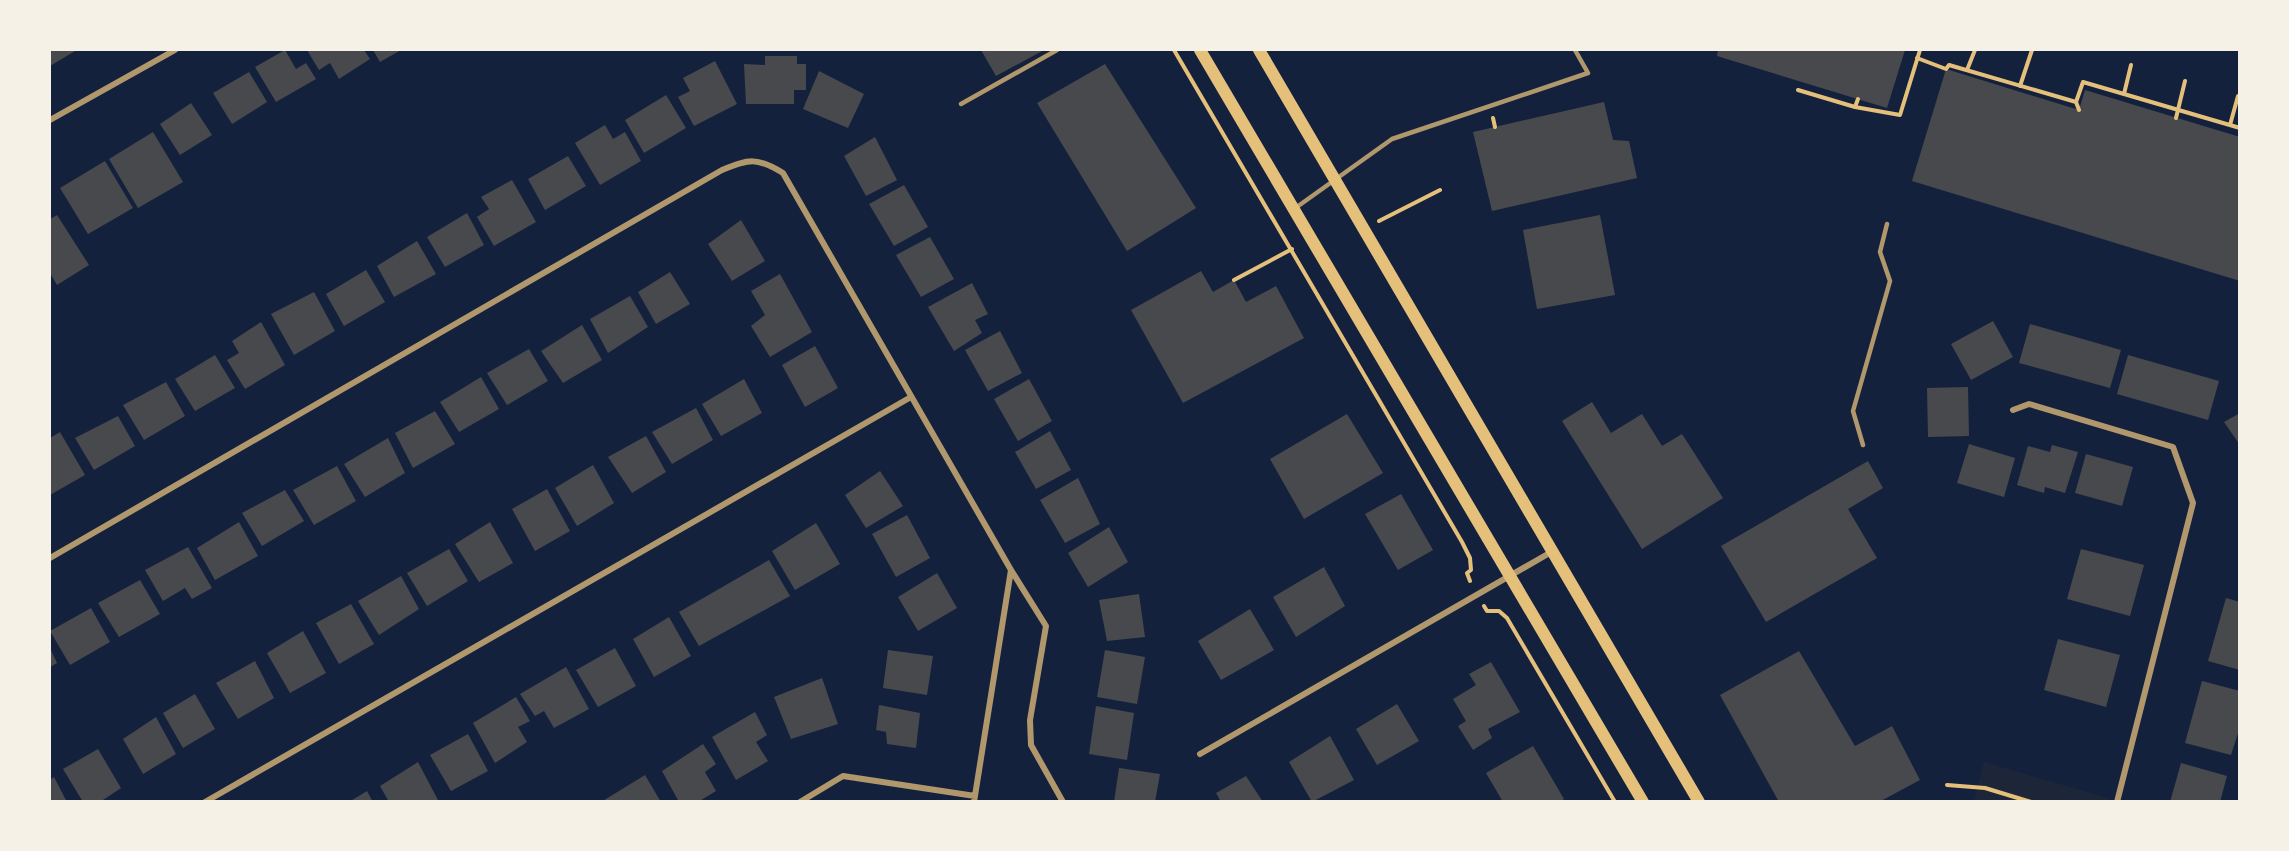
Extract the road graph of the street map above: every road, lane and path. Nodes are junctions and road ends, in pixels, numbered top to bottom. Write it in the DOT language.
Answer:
graph roads {
  1 [pos="175,50"];
  2 [pos="1057,50"];
  3 [pos="1174,50"];
  4 [pos="1200,50"];
  5 [pos="1259,50"];
  6 [pos="1575,50"];
  7 [pos="1920,50"];
  8 [pos="1975,50"];
  9 [pos="2032,50"];
  10 [pos="1917,58"];
  11 [pos="2131,65"];
  12 [pos="1967,70"];
  13 [pos="2185,81"];
  14 [pos="2020,86"];
  15 [pos="1798,90"];
  16 [pos="2124,94"];
  17 [pos="2238,96"];
  18 [pos="1858,99"];
  19 [pos="2076,102"];
  20 [pos="961,104"];
  21 [pos="1856,107"];
  22 [pos="2079,110"];
  23 [pos="2178,110"];
  24 [pos="2176,118"];
  25 [pos="50,120"];
  26 [pos="2230,125"];
  27 [pos="2240,128"];
  28 [pos="1335,179"];
  29 [pos="1440,190"];
  30 [pos="1294,209"];
  31 [pos="1887,224"];
  32 [pos="1364,229"];
  33 [pos="1311,239"];
  34 [pos="1292,250"];
  35 [pos="1234,280"];
  36 [pos="911,397"];
  37 [pos="2013,410"];
  38 [pos="1863,445"];
  39 [pos="1553,551"];
  40 [pos="50,558"];
  41 [pos="1011,570"];
  42 [pos="1510,576"];
  43 [pos="1469,578"];
  44 [pos="1485,609"];
  45 [pos="1200,754"];
  46 [pos="1947,785"];
  47 [pos="974,799"];
  48 [pos="205,801"];
  49 [pos="800,801"];
  50 [pos="1063,801"];
  51 [pos="1615,801"];
  52 [pos="1643,801"];
  53 [pos="1699,801"];
  54 [pos="2031,801"];
  55 [pos="2117,801"];
  1 -- 25 [label="street"];
  2 -- 20 [label="lane"];
  3 -- 34 [label="path"];
  4 -- 30 [label="main road"];
  5 -- 28 [label="main road"];
  6 -- 28 [label="lane"];
  7 -- 10 [label="path"];
  8 -- 12 [label="path"];
  9 -- 14 [label="path"];
  10 -- 12 [label="path"];
  10 -- 21 [label="path"];
  11 -- 16 [label="path"];
  12 -- 14 [label="path"];
  13 -- 23 [label="path"];
  14 -- 19 [label="path"];
  15 -- 21 [label="path"];
  16 -- 19 [label="path"];
  16 -- 23 [label="path"];
  17 -- 26 [label="path"];
  18 -- 21 [label="path"];
  19 -- 22 [label="path"];
  23 -- 24 [label="path"];
  23 -- 26 [label="path"];
  26 -- 27 [label="path"];
  28 -- 30 [label="lane"];
  28 -- 32 [label="main road"];
  29 -- 32 [label="path"];
  30 -- 33 [label="main road"];
  31 -- 38 [label="lane"];
  32 -- 39 [label="main road"];
  33 -- 34 [label="path"];
  33 -- 42 [label="main road"];
  34 -- 35 [label="path"];
  34 -- 43 [label="path"];
  36 -- 40 [label="street"];
  36 -- 41 [label="street"];
  36 -- 48 [label="street"];
  37 -- 55 [label="street"];
  39 -- 42 [label="street"];
  39 -- 53 [label="main road"];
  41 -- 47 [label="street"];
  41 -- 50 [label="street"];
  42 -- 45 [label="street"];
  42 -- 52 [label="main road"];
  44 -- 51 [label="path"];
  46 -- 54 [label="path"];
  47 -- 49 [label="street"];
}
